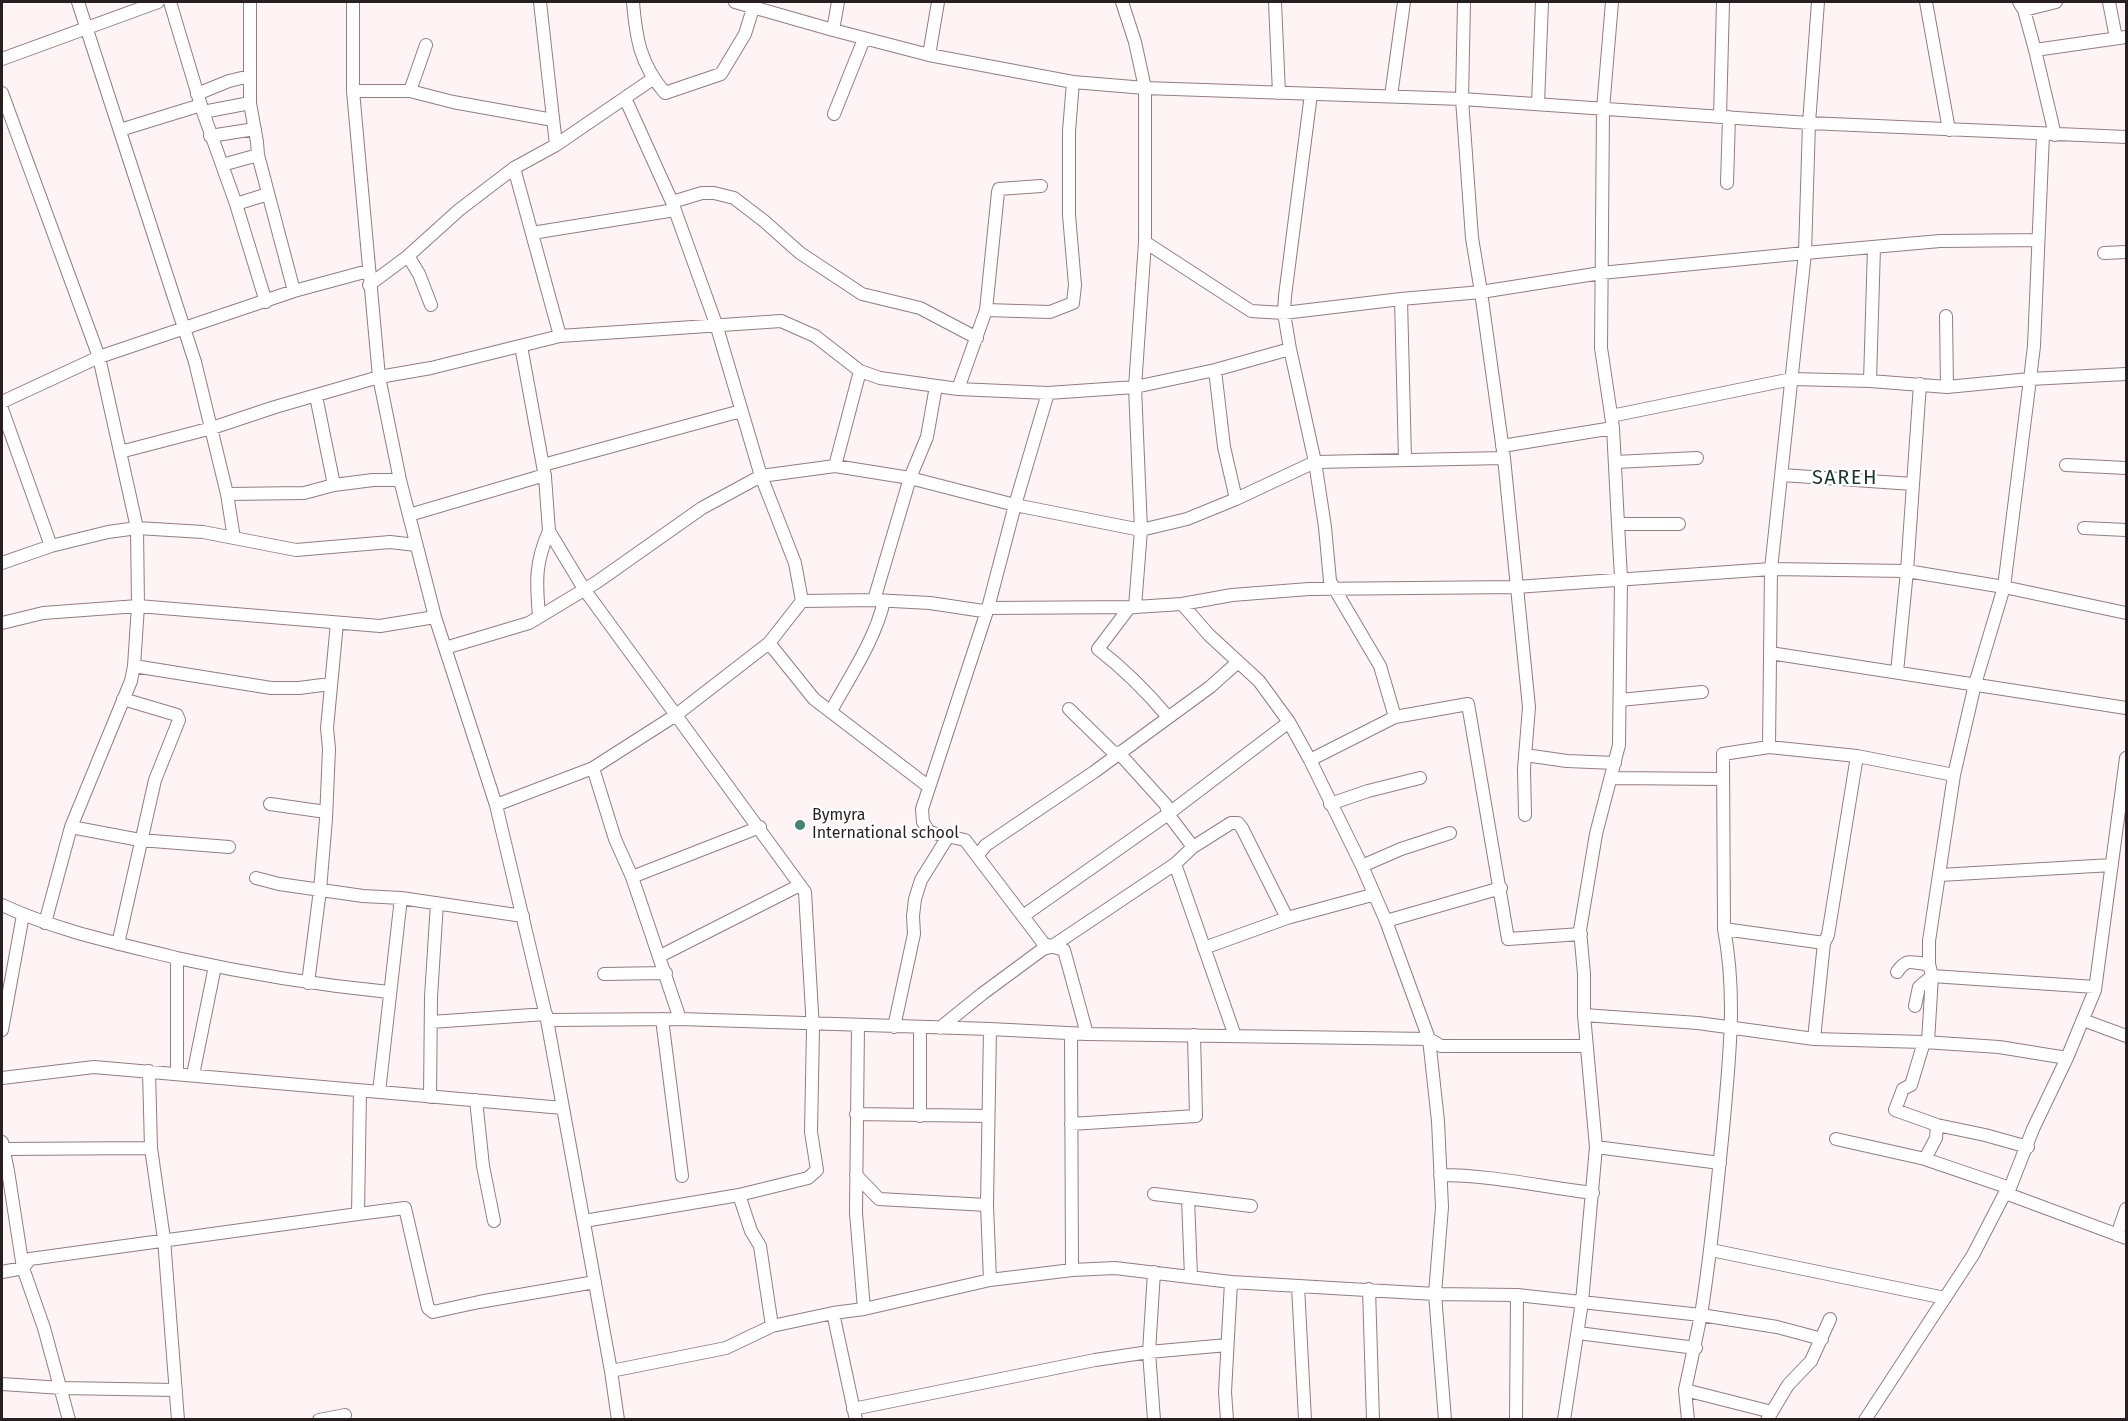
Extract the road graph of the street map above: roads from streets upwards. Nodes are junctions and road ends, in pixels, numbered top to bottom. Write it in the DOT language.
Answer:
graph roads {
  1 [pos="78,2"];
  2 [pos="158,2"];
  3 [pos="170,2"];
  4 [pos="250,2"];
  5 [pos="353,2"];
  6 [pos="540,2"];
  7 [pos="633,2"];
  8 [pos="735,2"];
  9 [pos="838,2"];
  10 [pos="938,2"];
  11 [pos="1122,2"];
  12 [pos="1275,2"];
  13 [pos="1404,2"];
  14 [pos="1464,2"];
  15 [pos="1542,2"];
  16 [pos="1612,2"];
  17 [pos="1723,2"];
  18 [pos="1818,2"];
  19 [pos="1926,2"];
  20 [pos="2056,2"];
  21 [pos="2109,2"];
  22 [pos="754,5"];
  23 [pos="2021,5"];
  24 [pos="87,27"];
  25 [pos="833,30"];
  26 [pos="2121,38"];
  27 [pos="864,39"];
  28 [pos="426,45"];
  29 [pos="2035,50"];
  30 [pos="929,55"];
  31 [pos="2,59"];
  32 [pos="249,76"];
  33 [pos="654,78"];
  34 [pos="1073,82"];
  35 [pos="1144,88"];
  36 [pos="353,91"];
  37 [pos="410,91"];
  38 [pos="2,93"];
  39 [pos="1278,93"];
  40 [pos="1311,94"];
  41 [pos="1391,96"];
  42 [pos="624,98"];
  43 [pos="1462,99"];
  44 [pos="250,103"];
  45 [pos="200,104"];
  46 [pos="1538,104"];
  47 [pos="1603,108"];
  48 [pos="834,114"];
  49 [pos="1724,117"];
  50 [pos="553,120"];
  51 [pos="1809,123"];
  52 [pos="255,129"];
  53 [pos="120,130"];
  54 [pos="1949,130"];
  55 [pos="2049,135"];
  56 [pos="210,136"];
  57 [pos="2127,137"];
  58 [pos="556,145"];
  59 [pos="258,155"];
  60 [pos="222,165"];
  61 [pos="514,168"];
  62 [pos="1727,183"];
  63 [pos="1041,186"];
  64 [pos="268,194"];
  65 [pos="236,204"];
  66 [pos="673,206"];
  67 [pos="532,233"];
  68 [pos="2038,240"];
  69 [pos="1145,242"];
  70 [pos="1874,247"];
  71 [pos="2127,252"];
  72 [pos="1805,253"];
  73 [pos="2104,253"];
  74 [pos="408,256"];
  75 [pos="368,271"];
  76 [pos="1601,273"];
  77 [pos="369,285"];
  78 [pos="294,291"];
  79 [pos="1481,292"];
  80 [pos="1401,299"];
  81 [pos="266,302"];
  82 [pos="430,305"];
  83 [pos="986,310"];
  84 [pos="1284,313"];
  85 [pos="1946,316"];
  86 [pos="716,324"];
  87 [pos="185,329"];
  88 [pos="560,336"];
  89 [pos="977,338"];
  90 [pos="521,346"];
  91 [pos="1290,349"];
  92 [pos="99,357"];
  93 [pos="1215,370"];
  94 [pos="860,371"];
  95 [pos="2127,374"];
  96 [pos="379,377"];
  97 [pos="1792,379"];
  98 [pos="2030,379"];
  99 [pos="1870,381"];
  100 [pos="1920,384"];
  101 [pos="936,386"];
  102 [pos="1136,387"];
  103 [pos="1947,387"];
  104 [pos="958,389"];
  105 [pos="1048,393"];
  106 [pos="316,396"];
  107 [pos="2,402"];
  108 [pos="2,410"];
  109 [pos="741,411"];
  110 [pos="1612,422"];
  111 [pos="212,428"];
  112 [pos="120,452"];
  113 [pos="1503,452"];
  114 [pos="1697,458"];
  115 [pos="1405,460"];
  116 [pos="1315,462"];
  117 [pos="1615,462"];
  118 [pos="2066,465"];
  119 [pos="835,466"];
  120 [pos="2127,468"];
  121 [pos="544,470"];
  122 [pos="1782,475"];
  123 [pos="761,476"];
  124 [pos="910,478"];
  125 [pos="400,480"];
  126 [pos="1913,483"];
  127 [pos="334,485"];
  128 [pos="227,494"];
  129 [pos="1236,499"];
  130 [pos="1015,505"];
  131 [pos="409,514"];
  132 [pos="1618,524"];
  133 [pos="1680,524"];
  134 [pos="137,528"];
  135 [pos="2084,528"];
  136 [pos="1142,530"];
  137 [pos="2127,530"];
  138 [pos="549,531"];
  139 [pos="234,538"];
  140 [pos="416,545"];
  141 [pos="51,546"];
  142 [pos="2,563"];
  143 [pos="1772,568"];
  144 [pos="1907,571"];
  145 [pos="1621,578"];
  146 [pos="1516,587"];
  147 [pos="2004,587"];
  148 [pos="584,589"];
  149 [pos="1336,590"];
  150 [pos="801,601"];
  151 [pos="879,601"];
  152 [pos="1182,604"];
  153 [pos="138,606"];
  154 [pos="1135,607"];
  155 [pos="988,608"];
  156 [pos="2127,612"];
  157 [pos="538,616"];
  158 [pos="435,617"];
  159 [pos="2,623"];
  160 [pos="337,623"];
  161 [pos="769,643"];
  162 [pos="445,648"];
  163 [pos="1770,653"];
  164 [pos="1238,662"];
  165 [pos="134,666"];
  166 [pos="1896,672"];
  167 [pos="330,684"];
  168 [pos="1975,684"];
  169 [pos="1702,692"];
  170 [pos="123,699"];
  171 [pos="1620,700"];
  172 [pos="2127,708"];
  173 [pos="1069,709"];
  174 [pos="831,711"];
  175 [pos="676,715"];
  176 [pos="1168,717"];
  177 [pos="1395,717"];
  178 [pos="1289,722"];
  179 [pos="1769,747"];
  180 [pos="1119,753"];
  181 [pos="1525,755"];
  182 [pos="1857,756"];
  183 [pos="2127,758"];
  184 [pos="1310,760"];
  185 [pos="1615,763"];
  186 [pos="593,768"];
  187 [pos="1954,775"];
  188 [pos="1420,778"];
  189 [pos="1611,778"];
  190 [pos="1723,779"];
  191 [pos="929,787"];
  192 [pos="270,804"];
  193 [pos="1330,804"];
  194 [pos="496,805"];
  195 [pos="326,813"];
  196 [pos="1168,814"];
  197 [pos="1525,815"];
  198 [pos="71,827"];
  199 [pos="760,827"];
  200 [pos="1450,833"];
  201 [pos="949,835"];
  202 [pos="140,840"];
  203 [pos="229,847"];
  204 [pos="1193,848"];
  205 [pos="977,856"];
  206 [pos="1175,864"];
  207 [pos="2112,865"];
  208 [pos="1362,866"];
  209 [pos="1940,875"];
  210 [pos="633,877"];
  211 [pos="256,878"];
  212 [pos="800,885"];
  213 [pos="1501,888"];
  214 [pos="320,890"];
  215 [pos="1372,895"];
  216 [pos="401,898"];
  217 [pos="437,903"];
  218 [pos="2,905"];
  219 [pos="23,915"];
  220 [pos="523,916"];
  221 [pos="1023,916"];
  222 [pos="1287,918"];
  223 [pos="1386,921"];
  224 [pos="45,923"];
  225 [pos="1724,929"];
  226 [pos="1581,934"];
  227 [pos="1824,943"];
  228 [pos="118,944"];
  229 [pos="1051,946"];
  230 [pos="1204,948"];
  231 [pos="660,956"];
  232 [pos="177,958"];
  233 [pos="215,966"];
  234 [pos="1930,970"];
  235 [pos="1897,972"];
  236 [pos="666,973"];
  237 [pos="604,974"];
  238 [pos="308,983"];
  239 [pos="2095,987"];
  240 [pos="390,992"];
  241 [pos="1915,1006"];
  242 [pos="1584,1016"];
  243 [pos="547,1017"];
  244 [pos="662,1019"];
  245 [pos="680,1019"];
  246 [pos="2083,1020"];
  247 [pos="431,1022"];
  248 [pos="812,1024"];
  249 [pos="858,1025"];
  250 [pos="894,1027"];
  251 [pos="1732,1027"];
  252 [pos="920,1028"];
  253 [pos="940,1028"];
  254 [pos="990,1029"];
  255 [pos="2,1030"];
  256 [pos="1071,1034"];
  257 [pos="1087,1034"];
  258 [pos="1194,1035"];
  259 [pos="1235,1036"];
  260 [pos="2127,1036"];
  261 [pos="1429,1039"];
  262 [pos="1814,1039"];
  263 [pos="1926,1042"];
  264 [pos="1587,1046"];
  265 [pos="2067,1058"];
  266 [pos="149,1071"];
  267 [pos="177,1073"];
  268 [pos="193,1075"];
  269 [pos="2,1078"];
  270 [pos="360,1091"];
  271 [pos="379,1092"];
  272 [pos="430,1098"];
  273 [pos="476,1100"];
  274 [pos="563,1108"];
  275 [pos="856,1114"];
  276 [pos="920,1116"];
  277 [pos="988,1116"];
  278 [pos="1071,1124"];
  279 [pos="1937,1125"];
  280 [pos="1836,1139"];
  281 [pos="2,1146"];
  282 [pos="1596,1147"];
  283 [pos="2028,1147"];
  284 [pos="152,1148"];
  285 [pos="1925,1159"];
  286 [pos="1720,1163"];
  287 [pos="856,1175"];
  288 [pos="1440,1175"];
  289 [pos="682,1176"];
  290 [pos="2008,1191"];
  291 [pos="1593,1193"];
  292 [pos="1154,1194"];
  293 [pos="739,1195"];
  294 [pos="1188,1198"];
  295 [pos="987,1205"];
  296 [pos="1251,1206"];
  297 [pos="2127,1209"];
  298 [pos="358,1214"];
  299 [pos="494,1221"];
  300 [pos="584,1221"];
  301 [pos="2122,1237"];
  302 [pos="164,1239"];
  303 [pos="1712,1250"];
  304 [pos="23,1268"];
  305 [pos="1072,1270"];
  306 [pos="2,1272"];
  307 [pos="1154,1272"];
  308 [pos="1191,1277"];
  309 [pos="990,1280"];
  310 [pos="596,1282"];
  311 [pos="1231,1282"];
  312 [pos="1298,1286"];
  313 [pos="1369,1289"];
  314 [pos="1436,1294"];
  315 [pos="1517,1295"];
  316 [pos="1945,1298"];
  317 [pos="1582,1302"];
  318 [pos="864,1309"];
  319 [pos="833,1313"];
  320 [pos="1701,1315"];
  321 [pos="1830,1319"];
  322 [pos="772,1326"];
  323 [pos="1578,1333"];
  324 [pos="1822,1339"];
  325 [pos="1227,1345"];
  326 [pos="1696,1348"];
  327 [pos="1149,1352"];
  328 [pos="611,1371"];
  329 [pos="2,1384"];
  330 [pos="62,1388"];
  331 [pos="176,1390"];
  332 [pos="1686,1390"];
  333 [pos="855,1414"];
  334 [pos="345,1415"];
  335 [pos="1770,1416"];
  336 [pos="69,1419"];
  337 [pos="178,1419"];
  338 [pos="319,1419"];
  339 [pos="618,1419"];
  340 [pos="1154,1419"];
  341 [pos="1227,1419"];
  342 [pos="1305,1419"];
  343 [pos="1373,1419"];
  344 [pos="1445,1419"];
  345 [pos="1516,1419"];
  346 [pos="1564,1419"];
  347 [pos="1688,1419"];
  348 [pos="1865,1419"];
  1 -- 24 [label="street"];
  2 -- 24 [label="street"];
  3 -- 45 [label="street"];
  4 -- 32 [label="street"];
  5 -- 36 [label="street"];
  6 -- 50 [label="street"];
  7 -- 33 [label="street"];
  8 -- 22 [label="street"];
  9 -- 25 [label="street"];
  10 -- 30 [label="street"];
  11 -- 35 [label="street"];
  12 -- 39 [label="street"];
  13 -- 41 [label="street"];
  14 -- 43 [label="street"];
  15 -- 46 [label="street"];
  16 -- 47 [label="street"];
  17 -- 49 [label="street"];
  18 -- 51 [label="street"];
  19 -- 54 [label="street"];
  20 -- 23 [label="street"];
  21 -- 26 [label="street"];
  22 -- 25 [label="street"];
  22 -- 33 [label="street"];
  23 -- 29 [label="street"];
  24 -- 31 [label="street"];
  24 -- 53 [label="street"];
  25 -- 27 [label="street"];
  26 -- 29 [label="street"];
  27 -- 30 [label="street"];
  27 -- 48 [label="street"];
  28 -- 37 [label="street"];
  29 -- 55 [label="street"];
  30 -- 34 [label="street"];
  32 -- 44 [label="street"];
  32 -- 45 [label="street"];
  33 -- 42 [label="street"];
  34 -- 35 [label="street"];
  34 -- 83 [label="street"];
  35 -- 39 [label="street"];
  35 -- 69 [label="street"];
  36 -- 37 [label="street"];
  36 -- 75 [label="street"];
  37 -- 50 [label="street"];
  38 -- 92 [label="street"];
  39 -- 40 [label="street"];
  40 -- 41 [label="street"];
  40 -- 84 [label="street"];
  41 -- 43 [label="street"];
  42 -- 58 [label="street"];
  42 -- 66 [label="street"];
  43 -- 46 [label="street"];
  43 -- 79 [label="street"];
  44 -- 45 [label="street"];
  44 -- 52 [label="street"];
  45 -- 53 [label="street"];
  45 -- 56 [label="street"];
  46 -- 47 [label="street"];
  47 -- 49 [label="street"];
  47 -- 76 [label="street"];
  49 -- 51 [label="street"];
  49 -- 62 [label="street"];
  50 -- 58 [label="street"];
  51 -- 54 [label="street"];
  51 -- 72 [label="street"];
  52 -- 56 [label="street"];
  52 -- 59 [label="street"];
  53 -- 87 [label="street"];
  54 -- 55 [label="street"];
  55 -- 57 [label="street"];
  55 -- 68 [label="street"];
  56 -- 60 [label="street"];
  58 -- 61 [label="street"];
  59 -- 60 [label="street"];
  59 -- 64 [label="street"];
  60 -- 65 [label="street"];
  61 -- 67 [label="street"];
  61 -- 74 [label="street"];
  63 -- 83 [label="street"];
  64 -- 65 [label="street"];
  64 -- 78 [label="street"];
  65 -- 81 [label="street"];
  66 -- 67 [label="street"];
  66 -- 86 [label="street"];
  66 -- 89 [label="street"];
  67 -- 88 [label="street"];
  68 -- 70 [label="street"];
  68 -- 98 [label="street"];
  69 -- 84 [label="street"];
  69 -- 102 [label="street"];
  70 -- 72 [label="street"];
  70 -- 99 [label="street"];
  71 -- 73 [label="street"];
  72 -- 76 [label="street"];
  72 -- 97 [label="street"];
  74 -- 77 [label="street"];
  74 -- 82 [label="street"];
  75 -- 77 [label="street"];
  75 -- 78 [label="street"];
  76 -- 79 [label="street"];
  76 -- 110 [label="street"];
  77 -- 96 [label="street"];
  78 -- 81 [label="street"];
  79 -- 80 [label="street"];
  79 -- 113 [label="street"];
  80 -- 84 [label="street"];
  80 -- 115 [label="street"];
  81 -- 87 [label="street"];
  83 -- 89 [label="street"];
  84 -- 91 [label="street"];
  85 -- 103 [label="street"];
  86 -- 88 [label="street"];
  86 -- 94 [label="street"];
  86 -- 109 [label="street"];
  87 -- 92 [label="street"];
  87 -- 111 [label="street"];
  88 -- 90 [label="street"];
  89 -- 104 [label="street"];
  90 -- 96 [label="street"];
  90 -- 121 [label="street"];
  91 -- 93 [label="street"];
  91 -- 116 [label="street"];
  92 -- 107 [label="street"];
  92 -- 112 [label="street"];
  93 -- 102 [label="street"];
  93 -- 129 [label="street"];
  94 -- 101 [label="street"];
  94 -- 119 [label="street"];
  95 -- 98 [label="street"];
  96 -- 106 [label="street"];
  96 -- 125 [label="street"];
  97 -- 99 [label="street"];
  97 -- 110 [label="street"];
  97 -- 122 [label="street"];
  98 -- 103 [label="street"];
  98 -- 147 [label="street"];
  99 -- 100 [label="street"];
  100 -- 103 [label="street"];
  100 -- 126 [label="street"];
  101 -- 104 [label="street"];
  101 -- 124 [label="street"];
  102 -- 105 [label="street"];
  102 -- 136 [label="street"];
  104 -- 105 [label="street"];
  105 -- 130 [label="street"];
  106 -- 111 [label="street"];
  106 -- 127 [label="street"];
  108 -- 141 [label="street"];
  109 -- 121 [label="street"];
  109 -- 123 [label="street"];
  110 -- 113 [label="street"];
  110 -- 117 [label="street"];
  111 -- 112 [label="street"];
  111 -- 128 [label="street"];
  112 -- 134 [label="street"];
  113 -- 115 [label="street"];
  113 -- 146 [label="street"];
  114 -- 117 [label="street"];
  115 -- 116 [label="street"];
  116 -- 129 [label="street"];
  116 -- 149 [label="street"];
  117 -- 132 [label="street"];
  118 -- 120 [label="street"];
  119 -- 123 [label="street"];
  119 -- 124 [label="street"];
  121 -- 131 [label="street"];
  121 -- 138 [label="street"];
  122 -- 126 [label="street"];
  122 -- 143 [label="street"];
  123 -- 148 [label="street"];
  123 -- 150 [label="street"];
  124 -- 130 [label="street"];
  124 -- 151 [label="street"];
  125 -- 127 [label="street"];
  125 -- 131 [label="street"];
  126 -- 144 [label="street"];
  127 -- 128 [label="street"];
  128 -- 139 [label="street"];
  129 -- 136 [label="street"];
  130 -- 136 [label="street"];
  130 -- 155 [label="street"];
  131 -- 140 [label="street"];
  132 -- 133 [label="street"];
  132 -- 145 [label="street"];
  134 -- 139 [label="street"];
  134 -- 141 [label="street"];
  134 -- 153 [label="street"];
  135 -- 137 [label="street"];
  136 -- 154 [label="street"];
  138 -- 148 [label="street"];
  138 -- 157 [label="street"];
  139 -- 140 [label="street"];
  140 -- 158 [label="street"];
  141 -- 142 [label="street"];
  143 -- 144 [label="street"];
  143 -- 145 [label="street"];
  143 -- 163 [label="street"];
  144 -- 147 [label="street"];
  144 -- 166 [label="street"];
  145 -- 146 [label="street"];
  145 -- 171 [label="street"];
  146 -- 149 [label="street"];
  146 -- 181 [label="street"];
  147 -- 156 [label="street"];
  147 -- 168 [label="street"];
  148 -- 157 [label="street"];
  148 -- 175 [label="street"];
  149 -- 152 [label="street"];
  149 -- 177 [label="street"];
  150 -- 151 [label="street"];
  150 -- 161 [label="street"];
  151 -- 155 [label="street"];
  151 -- 174 [label="street"];
  152 -- 154 [label="street"];
  152 -- 164 [label="street"];
  153 -- 159 [label="street"];
  153 -- 160 [label="street"];
  153 -- 165 [label="street"];
  154 -- 155 [label="street"];
  154 -- 176 [label="street"];
  155 -- 191 [label="street"];
  157 -- 162 [label="street"];
  158 -- 160 [label="street"];
  158 -- 162 [label="street"];
  160 -- 167 [label="street"];
  161 -- 174 [label="street"];
  161 -- 175 [label="street"];
  162 -- 194 [label="street"];
  163 -- 166 [label="street"];
  163 -- 179 [label="street"];
  164 -- 176 [label="street"];
  164 -- 178 [label="street"];
  165 -- 167 [label="street"];
  165 -- 170 [label="street"];
  166 -- 168 [label="street"];
  167 -- 195 [label="street"];
  168 -- 172 [label="street"];
  168 -- 187 [label="street"];
  169 -- 171 [label="street"];
  170 -- 198 [label="street"];
  170 -- 202 [label="street"];
  171 -- 185 [label="street"];
  173 -- 180 [label="street"];
  174 -- 191 [label="street"];
  175 -- 186 [label="street"];
  175 -- 199 [label="street"];
  176 -- 180 [label="street"];
  177 -- 184 [label="street"];
  177 -- 213 [label="street"];
  178 -- 184 [label="street"];
  178 -- 196 [label="street"];
  179 -- 182 [label="street"];
  179 -- 190 [label="street"];
  180 -- 196 [label="street"];
  180 -- 205 [label="street"];
  181 -- 185 [label="street"];
  181 -- 197 [label="street"];
  182 -- 187 [label="street"];
  182 -- 227 [label="street"];
  183 -- 207 [label="street"];
  184 -- 193 [label="street"];
  185 -- 189 [label="street"];
  186 -- 194 [label="street"];
  186 -- 210 [label="street"];
  187 -- 209 [label="street"];
  188 -- 193 [label="street"];
  189 -- 190 [label="street"];
  189 -- 226 [label="street"];
  190 -- 225 [label="street"];
  191 -- 201 [label="street"];
  192 -- 195 [label="street"];
  193 -- 208 [label="street"];
  194 -- 220 [label="street"];
  195 -- 214 [label="street"];
  196 -- 204 [label="street"];
  196 -- 221 [label="street"];
  198 -- 202 [label="street"];
  198 -- 224 [label="street"];
  199 -- 210 [label="street"];
  199 -- 212 [label="street"];
  200 -- 208 [label="street"];
  201 -- 205 [label="street"];
  201 -- 250 [label="street"];
  202 -- 203 [label="street"];
  202 -- 228 [label="street"];
  204 -- 206 [label="street"];
  204 -- 222 [label="street"];
  205 -- 221 [label="street"];
  206 -- 229 [label="street"];
  206 -- 230 [label="street"];
  207 -- 209 [label="street"];
  207 -- 239 [label="street"];
  208 -- 215 [label="street"];
  209 -- 234 [label="street"];
  210 -- 231 [label="street"];
  211 -- 214 [label="street"];
  212 -- 231 [label="street"];
  212 -- 248 [label="street"];
  213 -- 223 [label="street"];
  213 -- 226 [label="street"];
  214 -- 216 [label="street"];
  214 -- 238 [label="street"];
  215 -- 222 [label="street"];
  215 -- 223 [label="street"];
  216 -- 217 [label="street"];
  216 -- 240 [label="street"];
  217 -- 220 [label="street"];
  217 -- 247 [label="street"];
  218 -- 219 [label="street"];
  219 -- 224 [label="street"];
  219 -- 255 [label="street"];
  220 -- 243 [label="street"];
  221 -- 229 [label="street"];
  222 -- 230 [label="street"];
  223 -- 261 [label="street"];
  224 -- 228 [label="street"];
  225 -- 227 [label="street"];
  225 -- 251 [label="street"];
  226 -- 242 [label="street"];
  227 -- 262 [label="street"];
  228 -- 232 [label="street"];
  229 -- 253 [label="street"];
  229 -- 257 [label="street"];
  230 -- 259 [label="street"];
  231 -- 236 [label="street"];
  232 -- 233 [label="street"];
  232 -- 267 [label="street"];
  233 -- 238 [label="street"];
  233 -- 268 [label="street"];
  234 -- 235 [label="street"];
  234 -- 239 [label="street"];
  234 -- 241 [label="street"];
  234 -- 263 [label="street"];
  236 -- 237 [label="street"];
  236 -- 245 [label="street"];
  238 -- 240 [label="street"];
  239 -- 246 [label="street"];
  240 -- 271 [label="street"];
  242 -- 251 [label="street"];
  242 -- 264 [label="street"];
  243 -- 244 [label="street"];
  243 -- 247 [label="street"];
  243 -- 274 [label="street"];
  244 -- 245 [label="street"];
  244 -- 289 [label="street"];
  245 -- 248 [label="street"];
  246 -- 260 [label="street"];
  246 -- 265 [label="street"];
  247 -- 272 [label="street"];
  248 -- 249 [label="street"];
  248 -- 293 [label="street"];
  249 -- 250 [label="street"];
  249 -- 275 [label="street"];
  250 -- 252 [label="street"];
  251 -- 262 [label="street"];
  251 -- 286 [label="street"];
  252 -- 253 [label="street"];
  252 -- 276 [label="street"];
  253 -- 254 [label="street"];
  254 -- 256 [label="street"];
  254 -- 277 [label="street"];
  256 -- 257 [label="street"];
  256 -- 278 [label="street"];
  257 -- 258 [label="street"];
  258 -- 259 [label="street"];
  258 -- 278 [label="street"];
  259 -- 261 [label="street"];
  261 -- 264 [label="street"];
  261 -- 288 [label="street"];
  262 -- 263 [label="street"];
  263 -- 265 [label="street"];
  263 -- 279 [label="street"];
  264 -- 282 [label="street"];
  265 -- 283 [label="street"];
  266 -- 267 [label="street"];
  266 -- 269 [label="street"];
  266 -- 284 [label="street"];
  267 -- 268 [label="street"];
  268 -- 270 [label="street"];
  270 -- 271 [label="street"];
  270 -- 298 [label="street"];
  271 -- 272 [label="street"];
  272 -- 273 [label="street"];
  273 -- 274 [label="street"];
  273 -- 299 [label="street"];
  274 -- 300 [label="street"];
  275 -- 276 [label="street"];
  275 -- 287 [label="street"];
  276 -- 277 [label="street"];
  277 -- 295 [label="street"];
  278 -- 305 [label="street"];
  279 -- 283 [label="street"];
  279 -- 285 [label="street"];
  280 -- 285 [label="street"];
  281 -- 284 [label="street"];
  281 -- 304 [label="street"];
  282 -- 286 [label="street"];
  282 -- 291 [label="street"];
  283 -- 290 [label="street"];
  284 -- 302 [label="street"];
  285 -- 290 [label="street"];
  286 -- 303 [label="street"];
  287 -- 295 [label="street"];
  287 -- 318 [label="street"];
  288 -- 291 [label="street"];
  288 -- 314 [label="street"];
  290 -- 301 [label="street"];
  290 -- 316 [label="street"];
  291 -- 317 [label="street"];
  292 -- 294 [label="street"];
  293 -- 300 [label="street"];
  293 -- 322 [label="street"];
  294 -- 296 [label="street"];
  294 -- 308 [label="street"];
  295 -- 309 [label="street"];
  297 -- 301 [label="street"];
  298 -- 302 [label="street"];
  298 -- 310 [label="street"];
  300 -- 310 [label="street"];
  302 -- 304 [label="street"];
  302 -- 331 [label="street"];
  303 -- 316 [label="street"];
  303 -- 320 [label="street"];
  304 -- 306 [label="street"];
  304 -- 330 [label="street"];
  305 -- 307 [label="street"];
  305 -- 309 [label="street"];
  307 -- 308 [label="street"];
  307 -- 327 [label="street"];
  308 -- 311 [label="street"];
  309 -- 318 [label="street"];
  310 -- 328 [label="street"];
  311 -- 312 [label="street"];
  311 -- 325 [label="street"];
  312 -- 313 [label="street"];
  312 -- 342 [label="street"];
  313 -- 314 [label="street"];
  313 -- 343 [label="street"];
  314 -- 315 [label="street"];
  314 -- 344 [label="street"];
  315 -- 317 [label="street"];
  315 -- 345 [label="street"];
  316 -- 348 [label="street"];
  317 -- 320 [label="street"];
  317 -- 323 [label="street"];
  318 -- 319 [label="street"];
  319 -- 322 [label="street"];
  319 -- 333 [label="street"];
  320 -- 324 [label="street"];
  320 -- 326 [label="street"];
  321 -- 324 [label="street"];
  322 -- 328 [label="street"];
  323 -- 326 [label="street"];
  323 -- 346 [label="street"];
  324 -- 335 [label="street"];
  325 -- 327 [label="street"];
  325 -- 341 [label="street"];
  326 -- 332 [label="street"];
  327 -- 333 [label="street"];
  327 -- 340 [label="street"];
  328 -- 339 [label="street"];
  329 -- 330 [label="street"];
  330 -- 331 [label="street"];
  330 -- 336 [label="street"];
  331 -- 337 [label="street"];
  332 -- 335 [label="street"];
  332 -- 347 [label="street"];
  334 -- 338 [label="street"];
}
